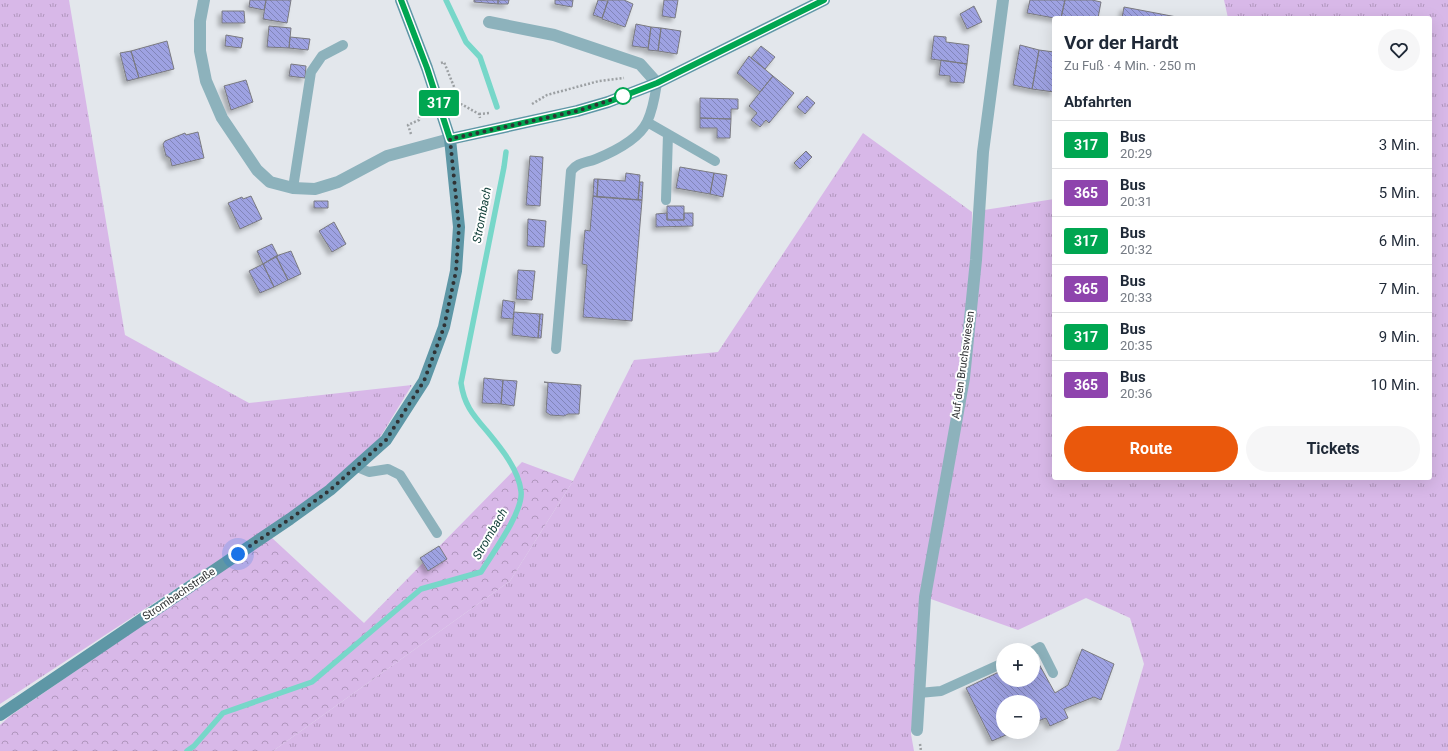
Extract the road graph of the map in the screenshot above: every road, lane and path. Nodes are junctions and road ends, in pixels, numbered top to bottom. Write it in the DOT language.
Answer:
graph roads {
  1 [pos="204,0"];
  2 [pos="401,0"];
  3 [pos="824,0"];
  4 [pos="1003,0"];
  5 [pos="489,22"];
  6 [pos="343,45"];
  7 [pos="648,73"];
  8 [pos="657,83"];
  9 [pos="528,105"];
  10 [pos="496,112"];
  11 [pos="479,114"];
  12 [pos="647,122"];
  13 [pos="668,134"];
  14 [pos="450,139"];
  15 [pos="715,161"];
  16 [pos="294,188"];
  17 [pos="666,200"];
  18 [pos="556,349"];
  19 [pos="357,467"];
  20 [pos="437,533"];
  21 [pos="1040,648"];
  22 [pos="996,666"];
  23 [pos="1053,673"];
  24 [pos="919,693"];
  25 [pos="0,715"];
  26 [pos="917,730"];
  1 -- 16 [label="street"];
  2 -- 14 [label="main road, Strombachstraße"];
  3 -- 8 [label="main road"];
  4 -- 24 [label="street, Auf den Bruchswiesen"];
  5 -- 7 [label="street"];
  6 -- 16 [label="lane"];
  7 -- 8 [label="street"];
  7 -- 9 [label="path"];
  8 -- 12 [label="lane"];
  8 -- 14 [label="main road"];
  10 -- 11 [label="path"];
  12 -- 13 [label="lane"];
  12 -- 18 [label="lane"];
  13 -- 15 [label="lane"];
  13 -- 17 [label="lane"];
  14 -- 16 [label="street"];
  14 -- 19 [label="main road, Strombachstraße"];
  19 -- 20 [label="lane"];
  19 -- 25 [label="main road, Strombachstraße"];
  21 -- 23 [label="lane"];
  22 -- 24 [label="lane"];
  24 -- 26 [label="street, Auf den Bruchswiesen"];
}
